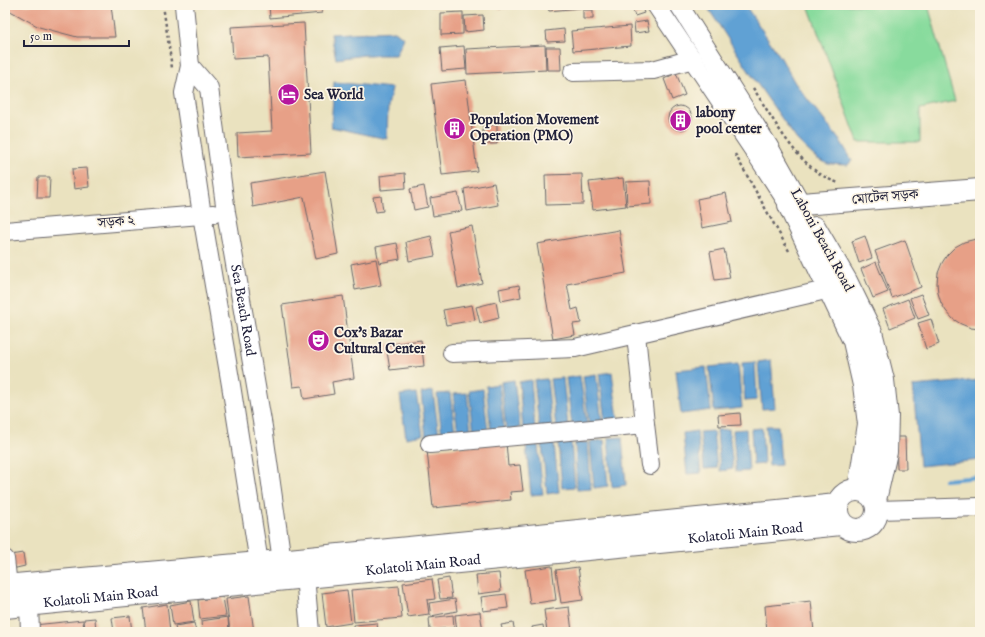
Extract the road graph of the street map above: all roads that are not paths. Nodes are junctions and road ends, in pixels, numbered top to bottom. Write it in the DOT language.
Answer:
graph roads {
  1 [pos="184,5"];
  2 [pos="656,5"];
  3 [pos="680,5"];
  4 [pos="693,59"];
  5 [pos="190,66"];
  6 [pos="572,72"];
  7 [pos="980,190"];
  8 [pos="795,205"];
  9 [pos="226,212"];
  10 [pos="202,215"];
  11 [pos="5,231"];
  12 [pos="830,289"];
  13 [pos="636,334"];
  14 [pos="452,353"];
  15 [pos="255,381"];
  16 [pos="232,385"];
  17 [pos="645,424"];
  18 [pos="430,444"];
  19 [pos="650,465"];
  20 [pos="871,500"];
  21 [pos="980,506"];
  22 [pos="839,514"];
  23 [pos="637,534"];
  24 [pos="5,559"];
  25 [pos="282,561"];
  26 [pos="259,563"];
  27 [pos="305,576"];
  28 [pos="6,593"];
  29 [pos="29,604"];
  30 [pos="30,632"];
  31 [pos="310,632"];
  1 -- 5 [label="street, Sea Beach Road"];
  2 -- 4 [label="street, Laboni Beach Road"];
  3 -- 8 [label="street, Laboni Beach Road"];
  4 -- 6 [label="street"];
  4 -- 8 [label="street, Laboni Beach Road"];
  5 -- 9 [label="street, Sea Beach Road"];
  5 -- 10 [label="street, Sea Beach Road"];
  7 -- 8 [label="highway, মোটেল সড়ক"];
  8 -- 12 [label="highway, Laboni Beach Road"];
  8 -- 20 [label="highway, Laboni Beach Road"];
  9 -- 10 [label="street, সড়ক ২"];
  9 -- 15 [label="street, Sea Beach Road"];
  10 -- 11 [label="street, সড়ক ২"];
  10 -- 16 [label="street, Sea Beach Road"];
  12 -- 13 [label="street"];
  12 -- 20 [label="highway, Laboni Beach Road"];
  13 -- 14 [label="street"];
  13 -- 17 [label="street"];
  15 -- 16 [label="street"];
  15 -- 25 [label="street, Sea Beach Road"];
  16 -- 26 [label="street, Sea Beach Road"];
  17 -- 18 [label="street"];
  17 -- 19 [label="street"];
  20 -- 21 [label="street"];
  20 -- 22 [label="highway"];
  20 -- 22 [label="highway"];
  22 -- 23 [label="highway, Kolatoli Main Road"];
  23 -- 25 [label="highway, Kolatoli Main Road"];
  23 -- 27 [label="highway, Kolatoli Main Road"];
  24 -- 28 [label="street"];
  25 -- 26 [label="highway, Kolatoli Main Road"];
  26 -- 28 [label="highway, Kolatoli Main Road"];
  27 -- 29 [label="highway, Kolatoli Main Road"];
  27 -- 31 [label="street"];
  28 -- 29 [label="highway, Kolatoli Main Road"];
  29 -- 30 [label="street"];
}
